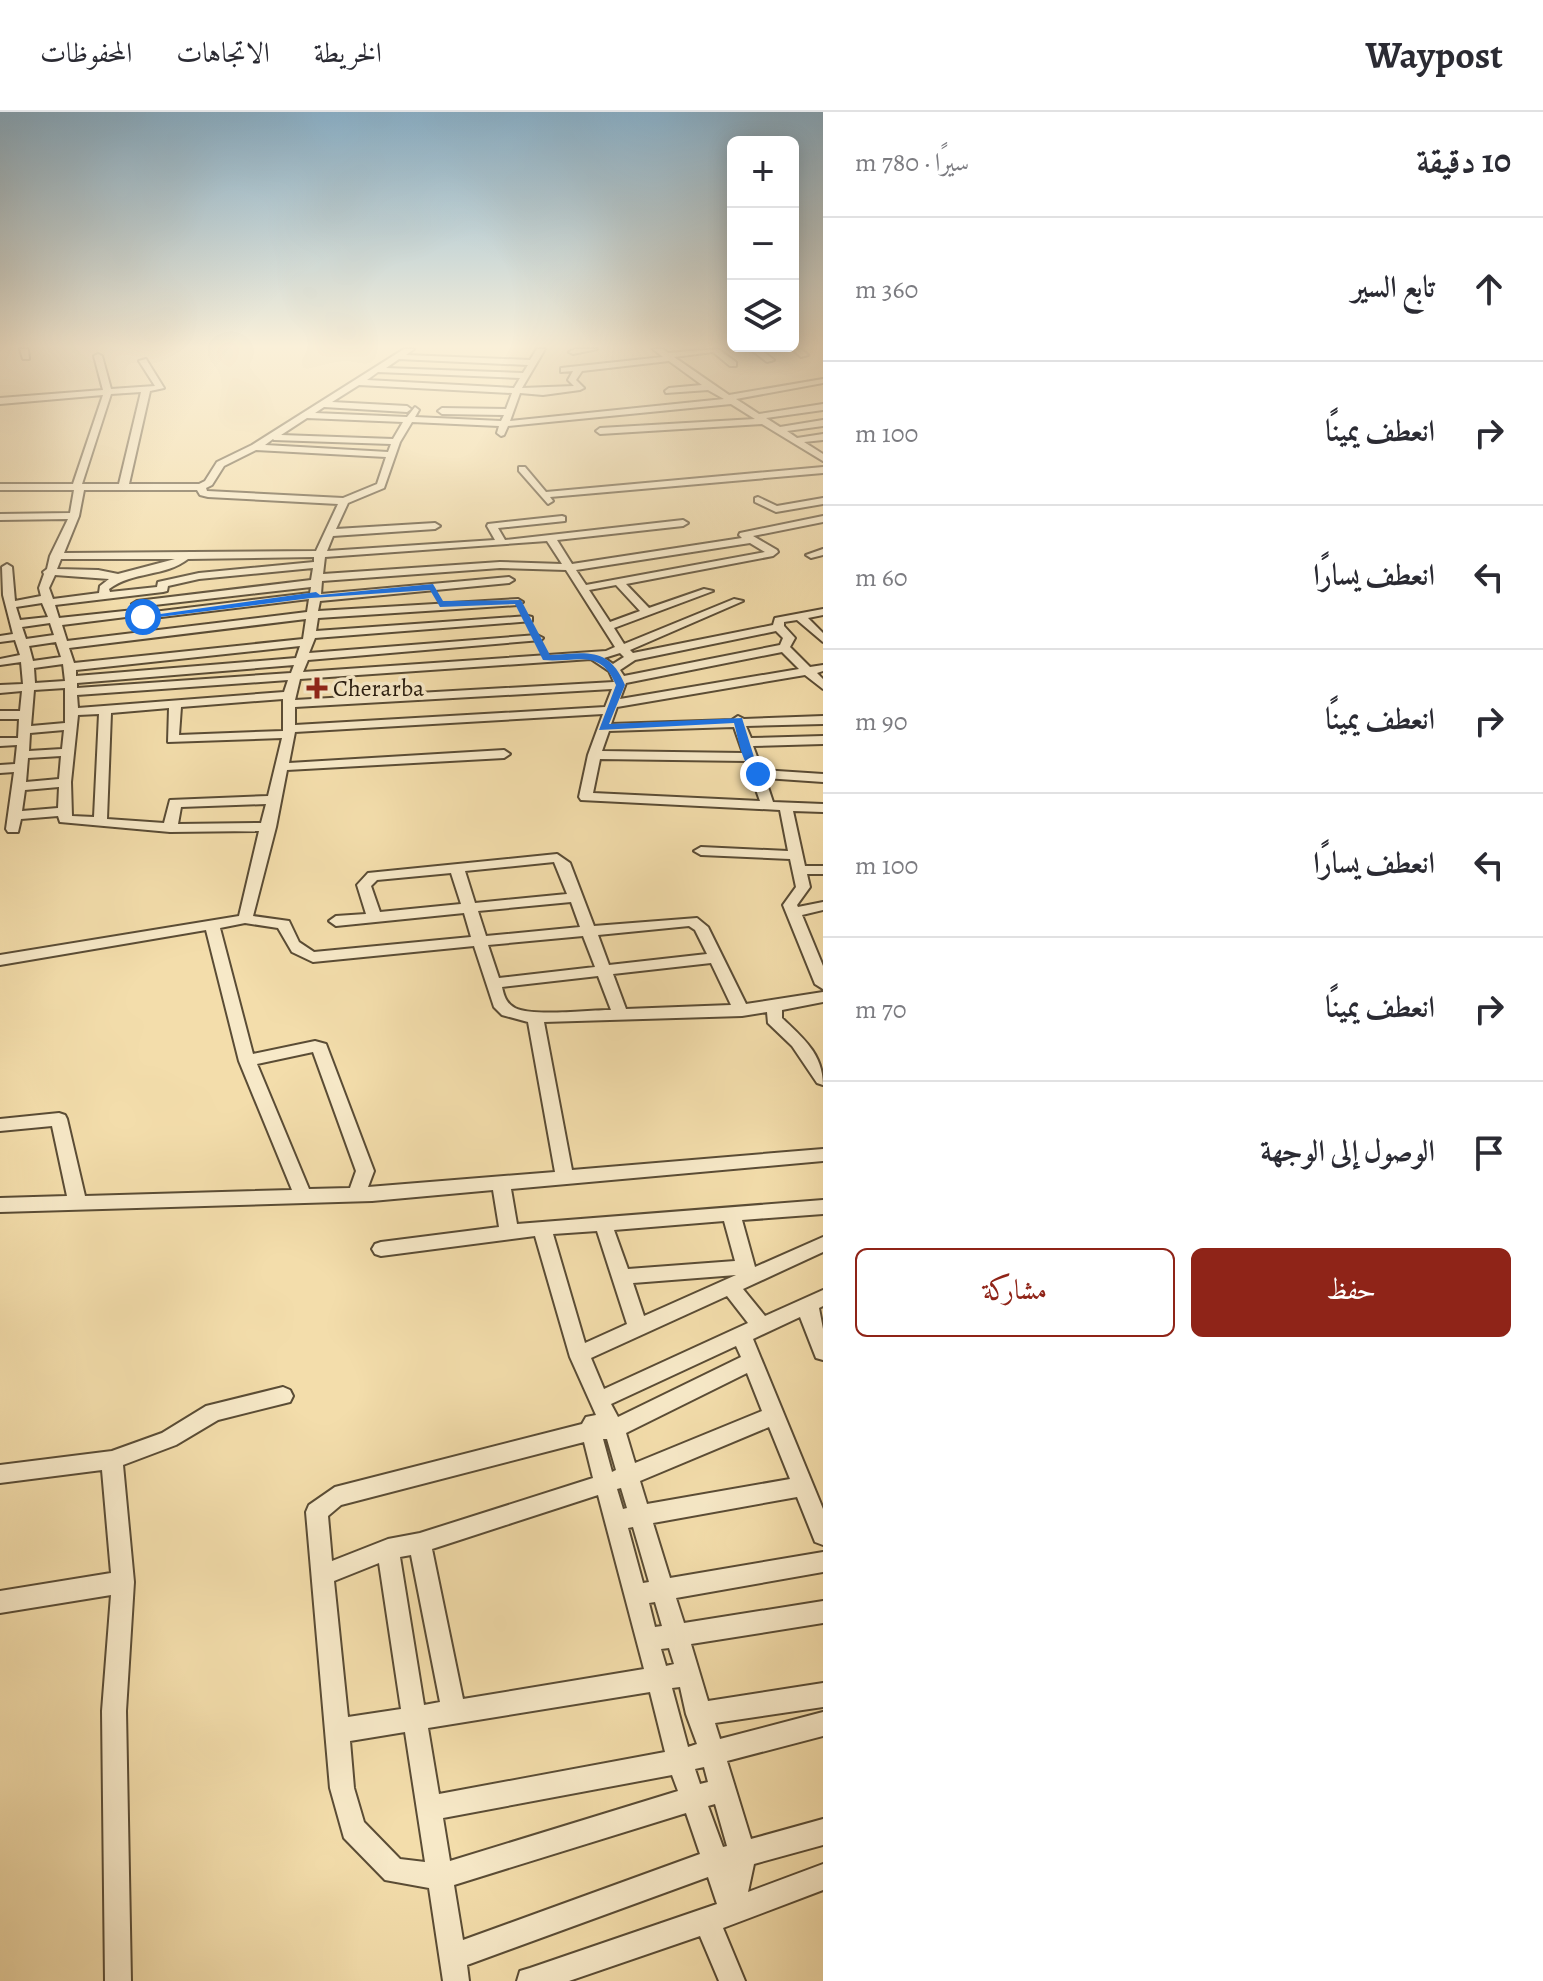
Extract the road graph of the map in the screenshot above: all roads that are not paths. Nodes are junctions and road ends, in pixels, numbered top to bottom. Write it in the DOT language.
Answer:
graph roads {
  1 [pos="94,436"];
  2 [pos="135,436"];
  3 [pos="289,436"];
  4 [pos="361,436"];
  5 [pos="401,436"];
  6 [pos="789,436"];
  7 [pos="268,437"];
  8 [pos="823,437"];
  9 [pos="796,441"];
  10 [pos="255,447"];
  11 [pos="823,458"];
  12 [pos="522,469"];
  13 [pos="823,470"];
  14 [pos="823,480"];
  15 [pos="124,485"];
  16 [pos="78,486"];
  17 [pos="0,487"];
  18 [pos="201,487"];
  19 [pos="678,494"];
  20 [pos="543,495"];
  21 [pos="758,500"];
  22 [pos="344,501"];
  23 [pos="823,501"];
  24 [pos="803,505"];
  25 [pos="776,509"];
  26 [pos="74,516"];
  27 [pos="0,517"];
  28 [pos="562,519"];
  29 [pos="822,519"];
  30 [pos="683,523"];
  31 [pos="794,524"];
  32 [pos="435,526"];
  33 [pos="328,533"];
  34 [pos="577,536"];
  35 [pos="551,539"];
  36 [pos="750,540"];
  37 [pos="502,543"];
  38 [pos="449,547"];
  39 [pos="55,556"];
  40 [pos="185,556"];
  41 [pos="500,565"];
  42 [pos="7,567"];
  43 [pos="458,567"];
  44 [pos="572,567"];
  45 [pos="48,572"];
  46 [pos="116,577"];
  47 [pos="316,579"];
  48 [pos="509,580"];
  49 [pos="620,583"];
  50 [pos="433,587"];
  51 [pos="585,588"];
  52 [pos="708,591"];
  53 [pos="102,596"];
  54 [pos="46,601"];
  55 [pos="738,601"];
  56 [pos="518,602"];
  57 [pos="137,604"];
  58 [pos="440,604"];
  59 [pos="646,612"];
  60 [pos="823,612"];
  61 [pos="313,615"];
  62 [pos="799,616"];
  63 [pos="11,617"];
  64 [pos="528,619"];
  65 [pos="54,621"];
  66 [pos="447,623"];
  67 [pos="609,626"];
  68 [pos="778,627"];
  69 [pos="308,638"];
  70 [pos="537,638"];
  71 [pos="0,639"];
  72 [pos="823,639"];
  73 [pos="60,642"];
  74 [pos="455,643"];
  75 [pos="784,648"];
  76 [pos="627,653"];
  77 [pos="593,655"];
  78 [pos="546,658"];
  79 [pos="26,661"];
  80 [pos="0,662"];
  81 [pos="462,663"];
  82 [pos="302,664"];
  83 [pos="823,668"];
  84 [pos="807,670"];
  85 [pos="70,677"];
  86 [pos="618,678"];
  87 [pos="823,685"];
  88 [pos="29,687"];
  89 [pos="0,689"];
  90 [pos="289,700"];
  91 [pos="175,703"];
  92 [pos="612,707"];
  93 [pos="105,709"];
  94 [pos="72,712"];
  95 [pos="0,715"];
  96 [pos="25,715"];
  97 [pos="738,720"];
  98 [pos="823,720"];
  99 [pos="71,726"];
  100 [pos="603,728"];
  101 [pos="289,732"];
  102 [pos="823,740"];
  103 [pos="0,742"];
  104 [pos="746,742"];
  105 [pos="24,748"];
  106 [pos="68,752"];
  107 [pos="504,754"];
  108 [pos="594,755"];
  109 [pos="749,757"];
  110 [pos="281,767"];
  111 [pos="0,769"];
  112 [pos="758,774"];
  113 [pos="823,778"];
  114 [pos="65,782"];
  115 [pos="17,791"];
  116 [pos="0,796"];
  117 [pos="275,800"];
  118 [pos="768,806"];
  119 [pos="786,807"];
  120 [pos="823,808"];
  121 [pos="64,812"];
  122 [pos="100,823"];
  123 [pos="269,827"];
  124 [pos="170,828"];
  125 [pos="701,851"];
  126 [pos="794,855"];
  127 [pos="457,868"];
  128 [pos="801,870"];
  129 [pos="823,870"];
  130 [pos="574,892"];
  131 [pos="468,902"];
  132 [pos="823,906"];
  133 [pos="372,912"];
  134 [pos="793,913"];
  135 [pos="245,919"];
  136 [pos="336,921"];
  137 [pos="212,927"];
  138 [pos="589,932"];
  139 [pos="480,943"];
  140 [pos="716,958"];
  141 [pos="0,960"];
  142 [pos="604,970"];
  143 [pos="494,983"];
  144 [pos="823,984"];
  145 [pos="823,997"];
  146 [pos="775,1006"];
  147 [pos="742,1011"];
  148 [pos="620,1013"];
  149 [pos="535,1017"];
  150 [pos="247,1061"];
  151 [pos="823,1079"];
  152 [pos="0,1125"];
  153 [pos="823,1155"];
  154 [pos="565,1177"];
  155 [pos="501,1183"];
  156 [pos="357,1194"];
  157 [pos="303,1196"];
  158 [pos="77,1201"];
  159 [pos="0,1205"];
  160 [pos="823,1207"];
  161 [pos="731,1214"];
  162 [pos="603,1223"];
  163 [pos="542,1228"];
  164 [pos="509,1232"];
  165 [pos="823,1244"];
  166 [pos="381,1249"];
  167 [pos="747,1272"];
  168 [pos="620,1277"];
  169 [pos="730,1286"];
  170 [pos="816,1301"];
  171 [pos="638,1328"];
  172 [pos="751,1330"];
  173 [pos="823,1352"];
  174 [pos="580,1354"];
  175 [pos="752,1361"];
  176 [pos="283,1396"];
  177 [pos="598,1401"];
  178 [pos="774,1415"];
  179 [pos="603,1430"];
  180 [pos="112,1460"];
  181 [pos="0,1474"];
  182 [pos="616,1479"];
  183 [pos="803,1486"];
  184 [pos="639,1517"];
  185 [pos="615,1520"];
  186 [pos="823,1535"];
  187 [pos="420,1543"];
  188 [pos="388,1549"];
  189 [pos="823,1562"];
  190 [pos="324,1575"];
  191 [pos="123,1582"];
  192 [pos="661,1593"];
  193 [pos="635,1595"];
  194 [pos="0,1602"];
  195 [pos="823,1612"];
  196 [pos="674,1636"];
  197 [pos="647,1640"];
  198 [pos="686,1674"];
  199 [pos="658,1677"];
  200 [pos="823,1695"];
  201 [pos="454,1713"];
  202 [pos="698,1714"];
  203 [pos="414,1720"];
  204 [pos="823,1724"];
  205 [pos="337,1731"];
  206 [pos="710,1754"];
  207 [pos="680,1761"];
  208 [pos="721,1790"];
  209 [pos="693,1798"];
  210 [pos="429,1808"];
  211 [pos="823,1832"];
  212 [pos="743,1855"];
  213 [pos="714,1862"];
  214 [pos="439,1877"];
  215 [pos="823,1877"];
  216 [pos="732,1910"];
  217 [pos="707,1921"];
  218 [pos="454,1969"];
  219 [pos="118,1981"];
  220 [pos="530,1981"];
  221 [pos="732,1981"];
  1 -- 16 [label="street"];
  2 -- 15 [label="street"];
  3 -- 7 [label="street"];
  4 -- 10 [label="street"];
  5 -- 22 [label="street"];
  6 -- 9 [label="street"];
  7 -- 10 [label="street"];
  8 -- 9 [label="street"];
  9 -- 11 [label="street"];
  10 -- 18 [label="street"];
  12 -- 20 [label="street"];
  13 -- 20 [label="street"];
  14 -- 19 [label="street"];
  15 -- 16 [label="street"];
  15 -- 18 [label="street"];
  16 -- 17 [label="street"];
  16 -- 26 [label="street"];
  18 -- 22 [label="street"];
  20 -- 28 [label="street"];
  21 -- 25 [label="street"];
  22 -- 33 [label="street"];
  23 -- 24 [label="street"];
  24 -- 25 [label="street"];
  24 -- 29 [label="street"];
  25 -- 31 [label="street"];
  26 -- 27 [label="street"];
  26 -- 39 [label="street"];
  28 -- 34 [label="street"];
  28 -- 37 [label="street"];
  29 -- 31 [label="street"];
  30 -- 34 [label="street"];
  31 -- 36 [label="street"];
  32 -- 33 [label="street"];
  33 -- 47 [label="street"];
  34 -- 35 [label="street"];
  35 -- 37 [label="street"];
  35 -- 44 [label="street"];
  36 -- 44 [label="street"];
  36 -- 49 [label="street"];
  37 -- 38 [label="street"];
  38 -- 43 [label="street"];
  38 -- 47 [label="street"];
  39 -- 40 [label="street"];
  39 -- 45 [label="street"];
  40 -- 46 [label="street"];
  40 -- 47 [label="street"];
  41 -- 43 [label="street"];
  41 -- 44 [label="street"];
  41 -- 48 [label="street"];
  42 -- 63 [label="street"];
  43 -- 47 [label="street"];
  44 -- 51 [label="street"];
  45 -- 46 [label="street"];
  45 -- 54 [label="street"];
  46 -- 47 [label="street"];
  47 -- 50 [label="street"];
  47 -- 57 [label="street"];
  47 -- 61 [label="street"];
  47 -- 65 [label="street"];
  48 -- 50 [label="street"];
  48 -- 56 [label="street"];
  49 -- 51 [label="street"];
  49 -- 59 [label="street"];
  50 -- 58 [label="street"];
  51 -- 67 [label="street"];
  52 -- 59 [label="street"];
  53 -- 54 [label="street"];
  54 -- 63 [label="street"];
  54 -- 65 [label="street"];
  55 -- 76 [label="street"];
  56 -- 58 [label="street"];
  56 -- 64 [label="street"];
  58 -- 61 [label="street"];
  58 -- 66 [label="street"];
  59 -- 67 [label="street"];
  60 -- 62 [label="street"];
  61 -- 69 [label="street"];
  61 -- 73 [label="street"];
  62 -- 68 [label="street"];
  62 -- 72 [label="street"];
  63 -- 65 [label="street"];
  63 -- 71 [label="street"];
  63 -- 73 [label="street"];
  63 -- 79 [label="street"];
  64 -- 66 [label="street"];
  64 -- 70 [label="street"];
  65 -- 73 [label="street"];
  66 -- 69 [label="street"];
  66 -- 74 [label="street"];
  67 -- 76 [label="street"];
  68 -- 75 [label="street"];
  68 -- 76 [label="street"];
  69 -- 82 [label="street"];
  69 -- 85 [label="street"];
  70 -- 74 [label="street"];
  70 -- 78 [label="street"];
  73 -- 85 [label="street"];
  74 -- 81 [label="street"];
  74 -- 82 [label="street"];
  75 -- 84 [label="street"];
  75 -- 86 [label="street"];
  76 -- 77 [label="street"];
  76 -- 86 [label="street"];
  77 -- 78 [label="street"];
  77 -- 86 [label="street"];
  78 -- 81 [label="street"];
  79 -- 80 [label="street"];
  79 -- 85 [label="street"];
  79 -- 88 [label="street"];
  81 -- 82 [label="street"];
  82 -- 85 [label="street"];
  82 -- 90 [label="street"];
  83 -- 84 [label="street"];
  84 -- 87 [label="street"];
  84 -- 92 [label="street"];
  85 -- 88 [label="street"];
  85 -- 94 [label="street"];
  86 -- 90 [label="street"];
  86 -- 92 [label="street"];
  88 -- 89 [label="street"];
  88 -- 96 [label="street"];
  90 -- 91 [label="street"];
  90 -- 101 [label="street"];
  91 -- 93 [label="street"];
  91 -- 101 [label="street"];
  92 -- 100 [label="street"];
  92 -- 101 [label="street"];
  93 -- 94 [label="street"];
  93 -- 122 [label="street"];
  94 -- 99 [label="street"];
  95 -- 96 [label="street"];
  96 -- 105 [label="street"];
  97 -- 98 [label="street"];
  97 -- 100 [label="street"];
  97 -- 104 [label="street"];
  99 -- 105 [label="street"];
  99 -- 106 [label="street"];
  100 -- 108 [label="street"];
  101 -- 110 [label="street"];
  102 -- 104 [label="street"];
  103 -- 105 [label="street"];
  104 -- 109 [label="street"];
  105 -- 106 [label="street"];
  105 -- 111 [label="street"];
  105 -- 115 [label="street"];
  106 -- 114 [label="street"];
  107 -- 110 [label="street"];
  108 -- 109 [label="street"];
  108 -- 118 [label="street"];
  109 -- 112 [label="street"];
  110 -- 117 [label="street"];
  112 -- 113 [label="street"];
  112 -- 118 [label="street"];
  114 -- 115 [label="street"];
  114 -- 121 [label="street"];
  115 -- 116 [label="street"];
  115 -- 121 [label="street"];
  117 -- 123 [label="street"];
  117 -- 124 [label="street"];
  118 -- 119 [label="street"];
  119 -- 120 [label="street"];
  119 -- 126 [label="street"];
  121 -- 122 [label="street"];
  122 -- 124 [label="street"];
  123 -- 124 [label="street"];
  123 -- 135 [label="street"];
  125 -- 126 [label="street"];
  126 -- 128 [label="street"];
  127 -- 130 [label="street"];
  127 -- 131 [label="street"];
  127 -- 133 [label="street"];
  128 -- 129 [label="street"];
  128 -- 134 [label="street"];
  130 -- 131 [label="street"];
  130 -- 138 [label="street"];
  131 -- 133 [label="street"];
  131 -- 139 [label="street"];
  132 -- 134 [label="street"];
  133 -- 136 [label="street"];
  134 -- 144 [label="street"];
  135 -- 137 [label="street"];
  135 -- 139 [label="street"];
  137 -- 141 [label="street"];
  137 -- 150 [label="street"];
  138 -- 139 [label="street"];
  138 -- 140 [label="street"];
  138 -- 142 [label="street"];
  139 -- 143 [label="street"];
  140 -- 142 [label="street"];
  140 -- 147 [label="street"];
  142 -- 143 [label="street"];
  142 -- 148 [label="street"];
  143 -- 149 [label="street"];
  145 -- 146 [label="street"];
  146 -- 147 [label="street"];
  146 -- 151 [label="street"];
  147 -- 148 [label="street"];
  148 -- 149 [label="street"];
  149 -- 154 [label="street"];
  150 -- 156 [label="street"];
  150 -- 157 [label="street"];
  152 -- 158 [label="street"];
  153 -- 154 [label="street"];
  154 -- 155 [label="street"];
  155 -- 156 [label="street"];
  155 -- 164 [label="street"];
  156 -- 157 [label="street"];
  157 -- 158 [label="street"];
  158 -- 159 [label="street"];
  160 -- 161 [label="street"];
  161 -- 162 [label="street"];
  161 -- 167 [label="street"];
  162 -- 163 [label="street"];
  162 -- 168 [label="street"];
  163 -- 164 [label="street"];
  163 -- 174 [label="street"];
  164 -- 166 [label="street"];
  165 -- 167 [label="street"];
  167 -- 168 [label="street"];
  167 -- 169 [label="street"];
  168 -- 171 [label="street"];
  169 -- 171 [label="street"];
  169 -- 172 [label="street"];
  170 -- 172 [label="street"];
  170 -- 173 [label="street"];
  171 -- 174 [label="street"];
  172 -- 175 [label="street"];
  172 -- 177 [label="street"];
  174 -- 177 [label="street"];
  175 -- 178 [label="street"];
  175 -- 179 [label="street"];
  176 -- 180 [label="street"];
  177 -- 179 [label="street"];
  178 -- 182 [label="street"];
  178 -- 183 [label="street"];
  179 -- 182 [label="street"];
  179 -- 190 [label="street"];
  180 -- 181 [label="street"];
  180 -- 191 [label="street"];
  182 -- 184 [label="street"];
  182 -- 185 [label="street"];
  182 -- 187 [label="street"];
  183 -- 184 [label="street"];
  183 -- 186 [label="street"];
  184 -- 185 [label="street"];
  184 -- 192 [label="street"];
  185 -- 193 [label="street"];
  187 -- 188 [label="street"];
  187 -- 201 [label="street"];
  188 -- 190 [label="street"];
  188 -- 203 [label="street"];
  189 -- 192 [label="street"];
  190 -- 205 [label="street"];
  191 -- 194 [label="street"];
  191 -- 219 [label="street"];
  192 -- 193 [label="street"];
  192 -- 196 [label="street"];
  193 -- 197 [label="street"];
  195 -- 196 [label="street"];
  196 -- 197 [label="street"];
  196 -- 198 [label="street"];
  197 -- 199 [label="street"];
  198 -- 199 [label="street"];
  198 -- 202 [label="street"];
  199 -- 201 [label="street"];
  199 -- 207 [label="street"];
  200 -- 202 [label="street"];
  201 -- 203 [label="street"];
  202 -- 206 [label="street"];
  203 -- 205 [label="street"];
  203 -- 210 [label="street"];
  204 -- 206 [label="street"];
  205 -- 214 [label="street"];
  206 -- 207 [label="street"];
  206 -- 208 [label="street"];
  207 -- 209 [label="street"];
  207 -- 210 [label="street"];
  208 -- 209 [label="street"];
  208 -- 212 [label="street"];
  209 -- 213 [label="street"];
  209 -- 214 [label="street"];
  210 -- 214 [label="street"];
  211 -- 212 [label="street"];
  212 -- 213 [label="street"];
  212 -- 216 [label="street"];
  213 -- 216 [label="street"];
  213 -- 218 [label="street"];
  214 -- 218 [label="street"];
  215 -- 216 [label="street"];
  216 -- 217 [label="street"];
  217 -- 220 [label="street"];
  217 -- 221 [label="street"];
}
